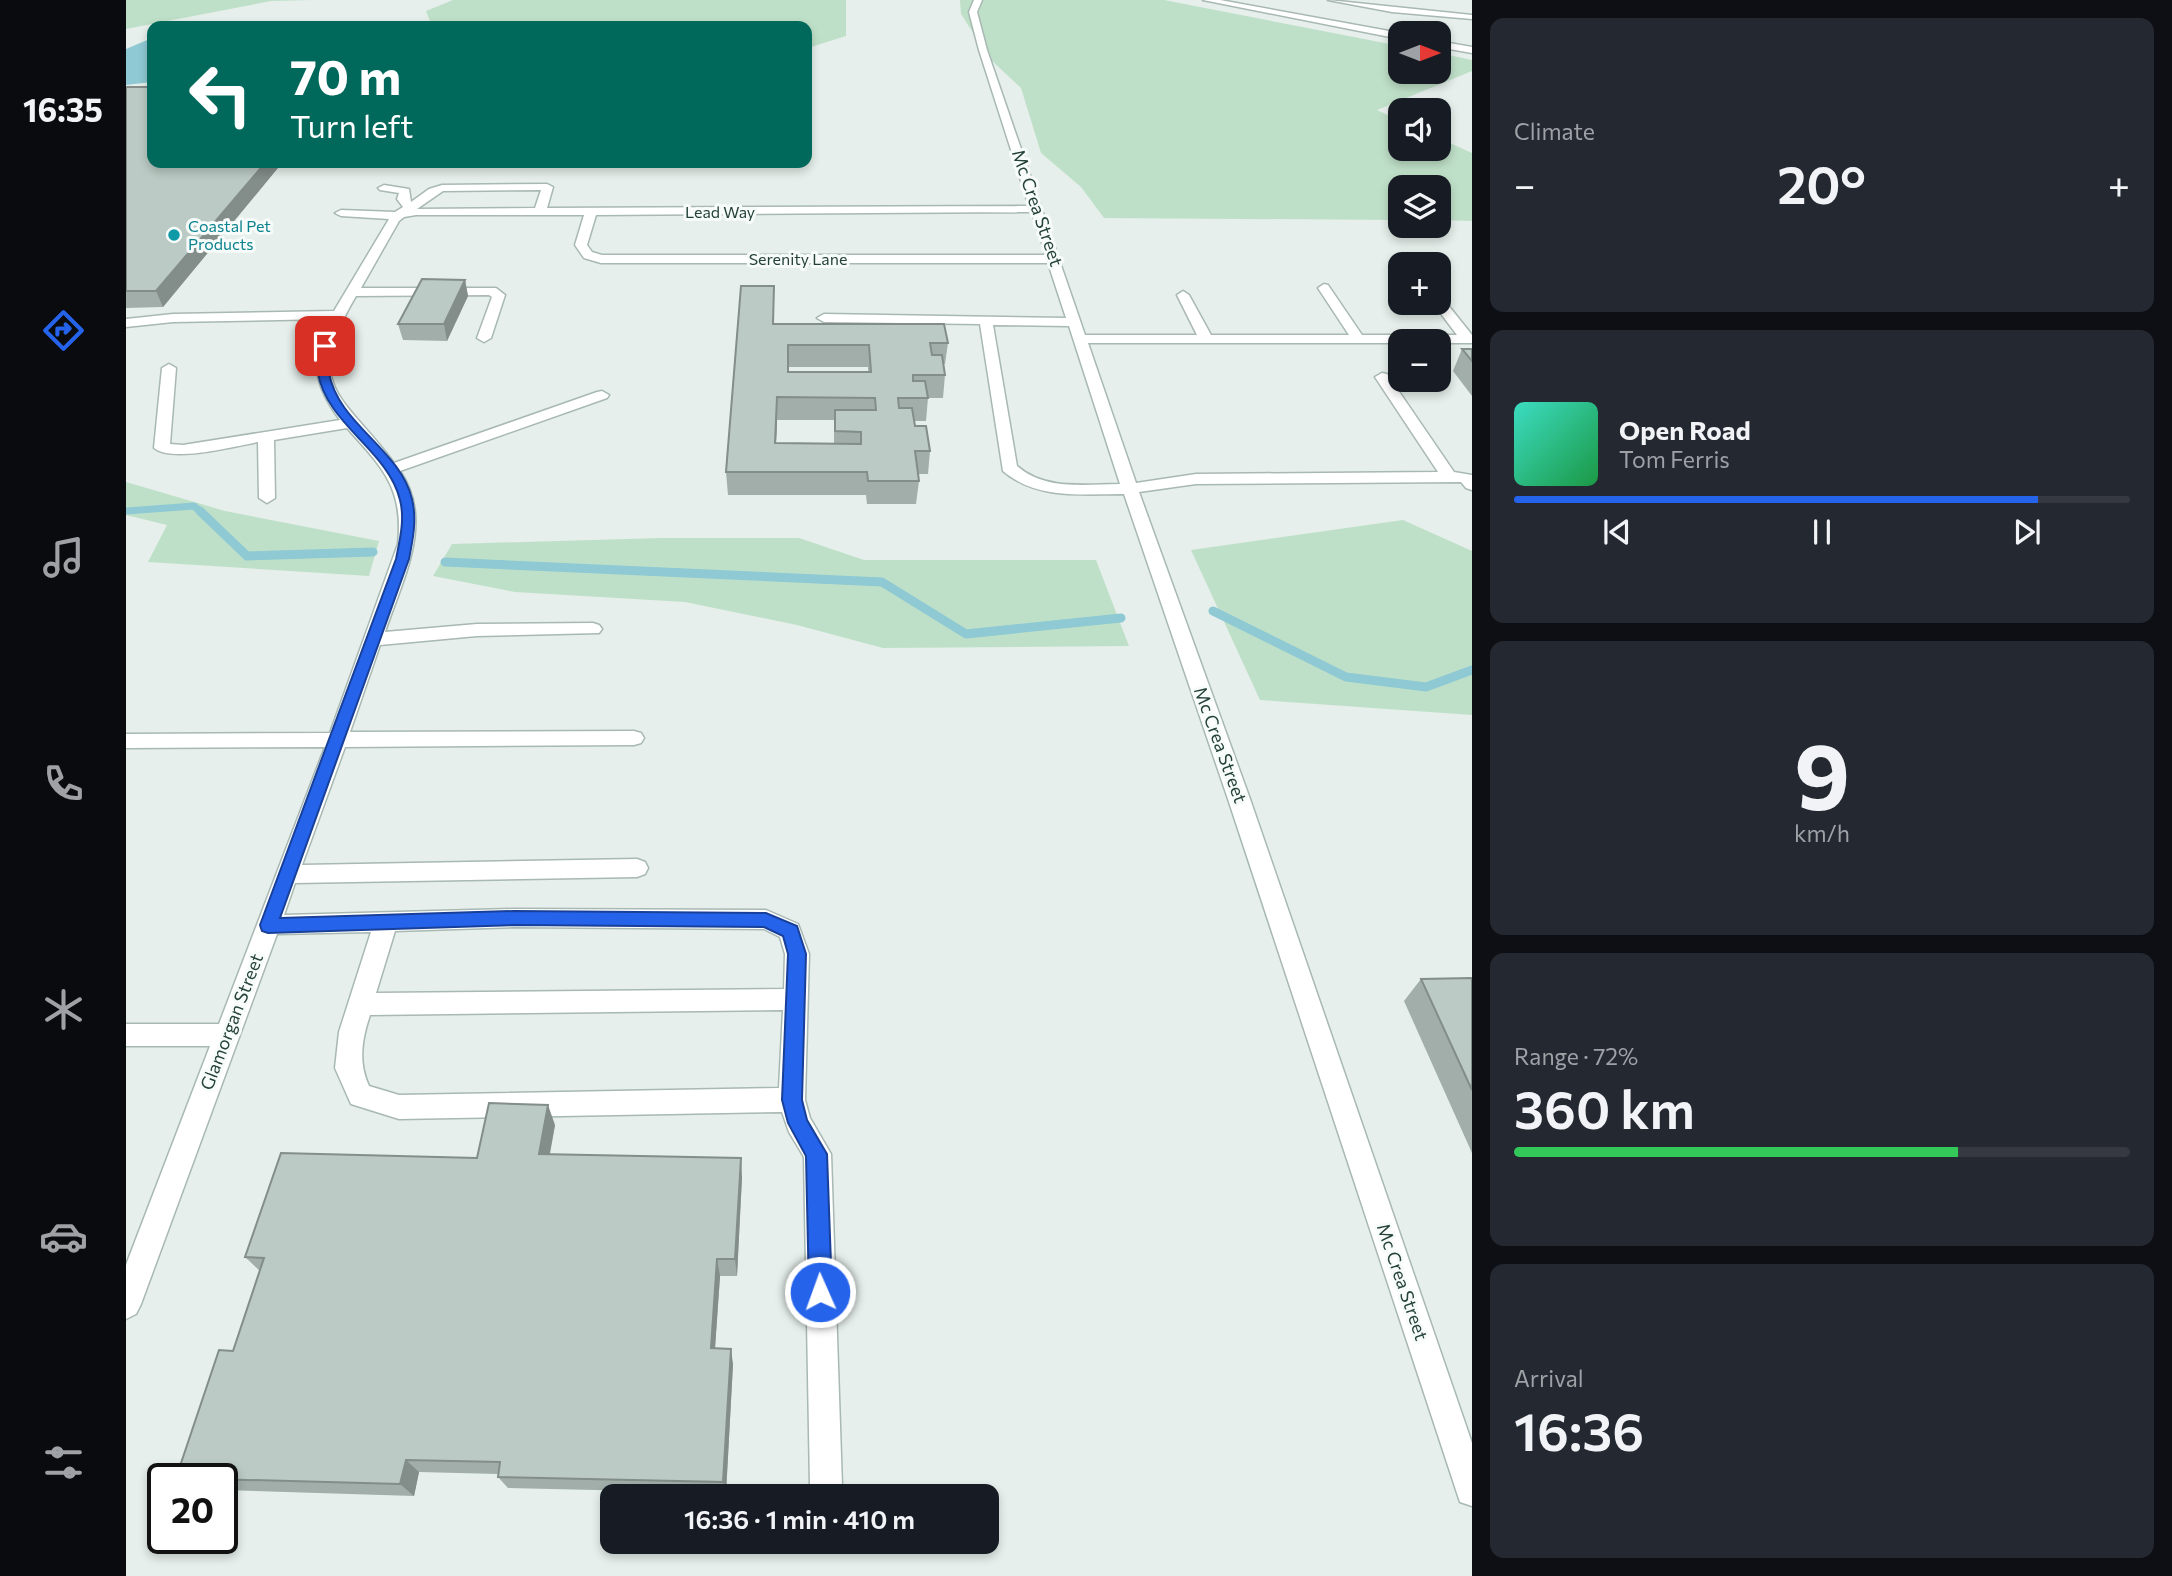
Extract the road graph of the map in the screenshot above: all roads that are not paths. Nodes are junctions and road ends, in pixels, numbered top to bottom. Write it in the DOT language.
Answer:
graph roads {
  1 [pos="978,0"];
  2 [pos="1207,0"];
  3 [pos="1332,0"];
  4 [pos="1472,17"];
  5 [pos="1388,34"];
  6 [pos="1451,46"];
  7 [pos="1472,50"];
  8 [pos="384,188"];
  9 [pos="1037,209"];
  10 [pos="540,212"];
  11 [pos="592,212"];
  12 [pos="341,213"];
  13 [pos="403,213"];
  14 [pos="1055,259"];
  15 [pos="1324,288"];
  16 [pos="353,292"];
  17 [pos="1184,295"];
  18 [pos="340,315"];
  19 [pos="1448,315"];
  20 [pos="824,318"];
  21 [pos="986,321"];
  22 [pos="126,323"];
  23 [pos="1078,330"];
  24 [pos="484,338"];
  25 [pos="1206,339"];
  26 [pos="1469,339"];
  27 [pos="1359,340"];
  28 [pos="169,368"];
  29 [pos="1382,377"];
  30 [pos="602,395"];
  31 [pos="351,423"];
  32 [pos="266,437"];
  33 [pos="391,469"];
  34 [pos="1449,477"];
  35 [pos="1472,485"];
  36 [pos="1130,489"];
  37 [pos="267,498"];
  38 [pos="593,629"];
  39 [pos="374,639"];
  40 [pos="634,738"];
  41 [pos="126,741"];
  42 [pos="337,742"];
  43 [pos="637,868"];
  44 [pos="287,874"];
  45 [pos="386,922"];
  46 [pos="268,925"];
  47 [pos="795,999"];
  48 [pos="360,1004"];
  49 [pos="126,1035"];
  50 [pos="228,1035"];
  51 [pos="792,1100"];
  52 [pos="126,1304"];
  53 [pos="826,1484"];
  54 [pos="1472,1490"];
  1 -- 9 [label="street, Mc Crea Street"];
  2 -- 5 [label="street"];
  3 -- 4 [label="street"];
  6 -- 7 [label="street"];
  8 -- 13 [label="street"];
  9 -- 11 [label="street, Lead Way"];
  9 -- 14 [label="street, Mc Crea Street"];
  10 -- 11 [label="street, Lead Way"];
  10 -- 13 [label="street, Lead Way"];
  10 -- 13 [label="street"];
  11 -- 14 [label="street, Serenity Lane"];
  12 -- 13 [label="street, Lead Way"];
  13 -- 16 [label="street, Glamorgan Street"];
  14 -- 23 [label="street, Mc Crea Street"];
  15 -- 27 [label="street"];
  16 -- 18 [label="street, Glamorgan Street"];
  16 -- 24 [label="street"];
  17 -- 25 [label="street"];
  18 -- 22 [label="street"];
  18 -- 31 [label="street, Glamorgan Street"];
  19 -- 26 [label="street"];
  20 -- 21 [label="street"];
  21 -- 23 [label="street"];
  21 -- 36 [label="street"];
  23 -- 25 [label="street"];
  23 -- 36 [label="street, Mc Crea Street"];
  25 -- 27 [label="street"];
  26 -- 27 [label="street"];
  28 -- 32 [label="street"];
  29 -- 34 [label="street"];
  30 -- 33 [label="street"];
  31 -- 32 [label="street"];
  31 -- 33 [label="street, Glamorgan Street"];
  32 -- 37 [label="street"];
  33 -- 39 [label="street, Glamorgan Street"];
  34 -- 35 [label="street"];
  34 -- 36 [label="street"];
  36 -- 54 [label="street, Mc Crea Street"];
  38 -- 39 [label="street"];
  39 -- 42 [label="street, Glamorgan Street"];
  40 -- 42 [label="street"];
  41 -- 42 [label="street"];
  42 -- 44 [label="street, Glamorgan Street"];
  43 -- 44 [label="street"];
  44 -- 46 [label="street, Glamorgan Street"];
  45 -- 46 [label="street"];
  45 -- 47 [label="street"];
  45 -- 48 [label="street"];
  46 -- 50 [label="street, Glamorgan Street"];
  47 -- 48 [label="street"];
  47 -- 51 [label="street"];
  48 -- 51 [label="street"];
  49 -- 50 [label="street"];
  50 -- 52 [label="street, Glamorgan Street"];
  51 -- 53 [label="street"];
}
